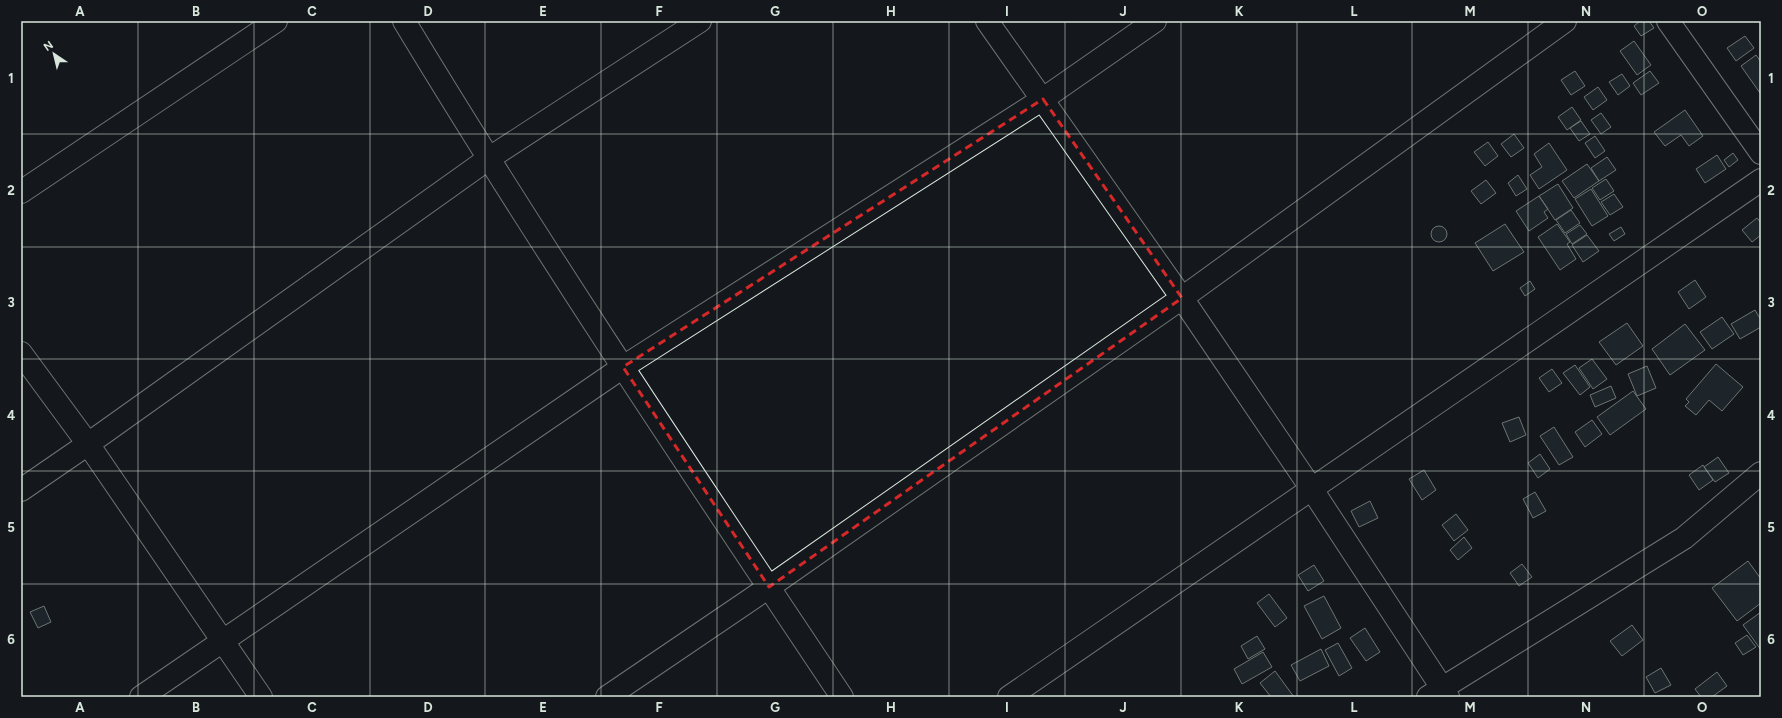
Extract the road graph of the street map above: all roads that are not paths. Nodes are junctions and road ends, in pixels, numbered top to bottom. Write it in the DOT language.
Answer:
graph roads {
  1 [pos="276,21"];
  2 [pos="404,21"];
  3 [pos="700,21"];
  4 [pos="987,21"];
  5 [pos="1155,21"];
  6 [pos="1565,21"];
  7 [pos="1668,21"];
  8 [pos="1043,99"];
  9 [pos="1761,153"];
  10 [pos="488,158"];
  11 [pos="1761,180"];
  12 [pos="21,192"];
  13 [pos="1182,298"];
  14 [pos="21,352"];
  15 [pos="623,367"];
  16 [pos="88,444"];
  17 [pos="1761,473"];
  18 [pos="1311,488"];
  19 [pos="21,490"];
  20 [pos="769,587"];
  21 [pos="223,641"];
  22 [pos="1440,694"];
  23 [pos="141,697"];
  24 [pos="261,697"];
  25 [pos="607,697"];
  26 [pos="842,697"];
  27 [pos="1010,697"];
  1 -- 12 [label="street"];
  2 -- 10 [label="street"];
  3 -- 10 [label="street"];
  4 -- 8 [label="street"];
  5 -- 8 [label="street"];
  6 -- 13 [label="street"];
  7 -- 9 [label="street"];
  8 -- 13 [label="street"];
  8 -- 15 [label="street"];
  10 -- 15 [label="street"];
  10 -- 16 [label="street"];
  11 -- 18 [label="street"];
  13 -- 18 [label="street"];
  13 -- 20 [label="street"];
  14 -- 16 [label="street"];
  15 -- 20 [label="street"];
  15 -- 21 [label="street"];
  16 -- 19 [label="street"];
  16 -- 21 [label="street"];
  17 -- 22 [label="street"];
  18 -- 22 [label="street"];
  18 -- 27 [label="street"];
  20 -- 25 [label="street"];
  20 -- 26 [label="street"];
  21 -- 23 [label="street"];
  21 -- 24 [label="street"];
}
